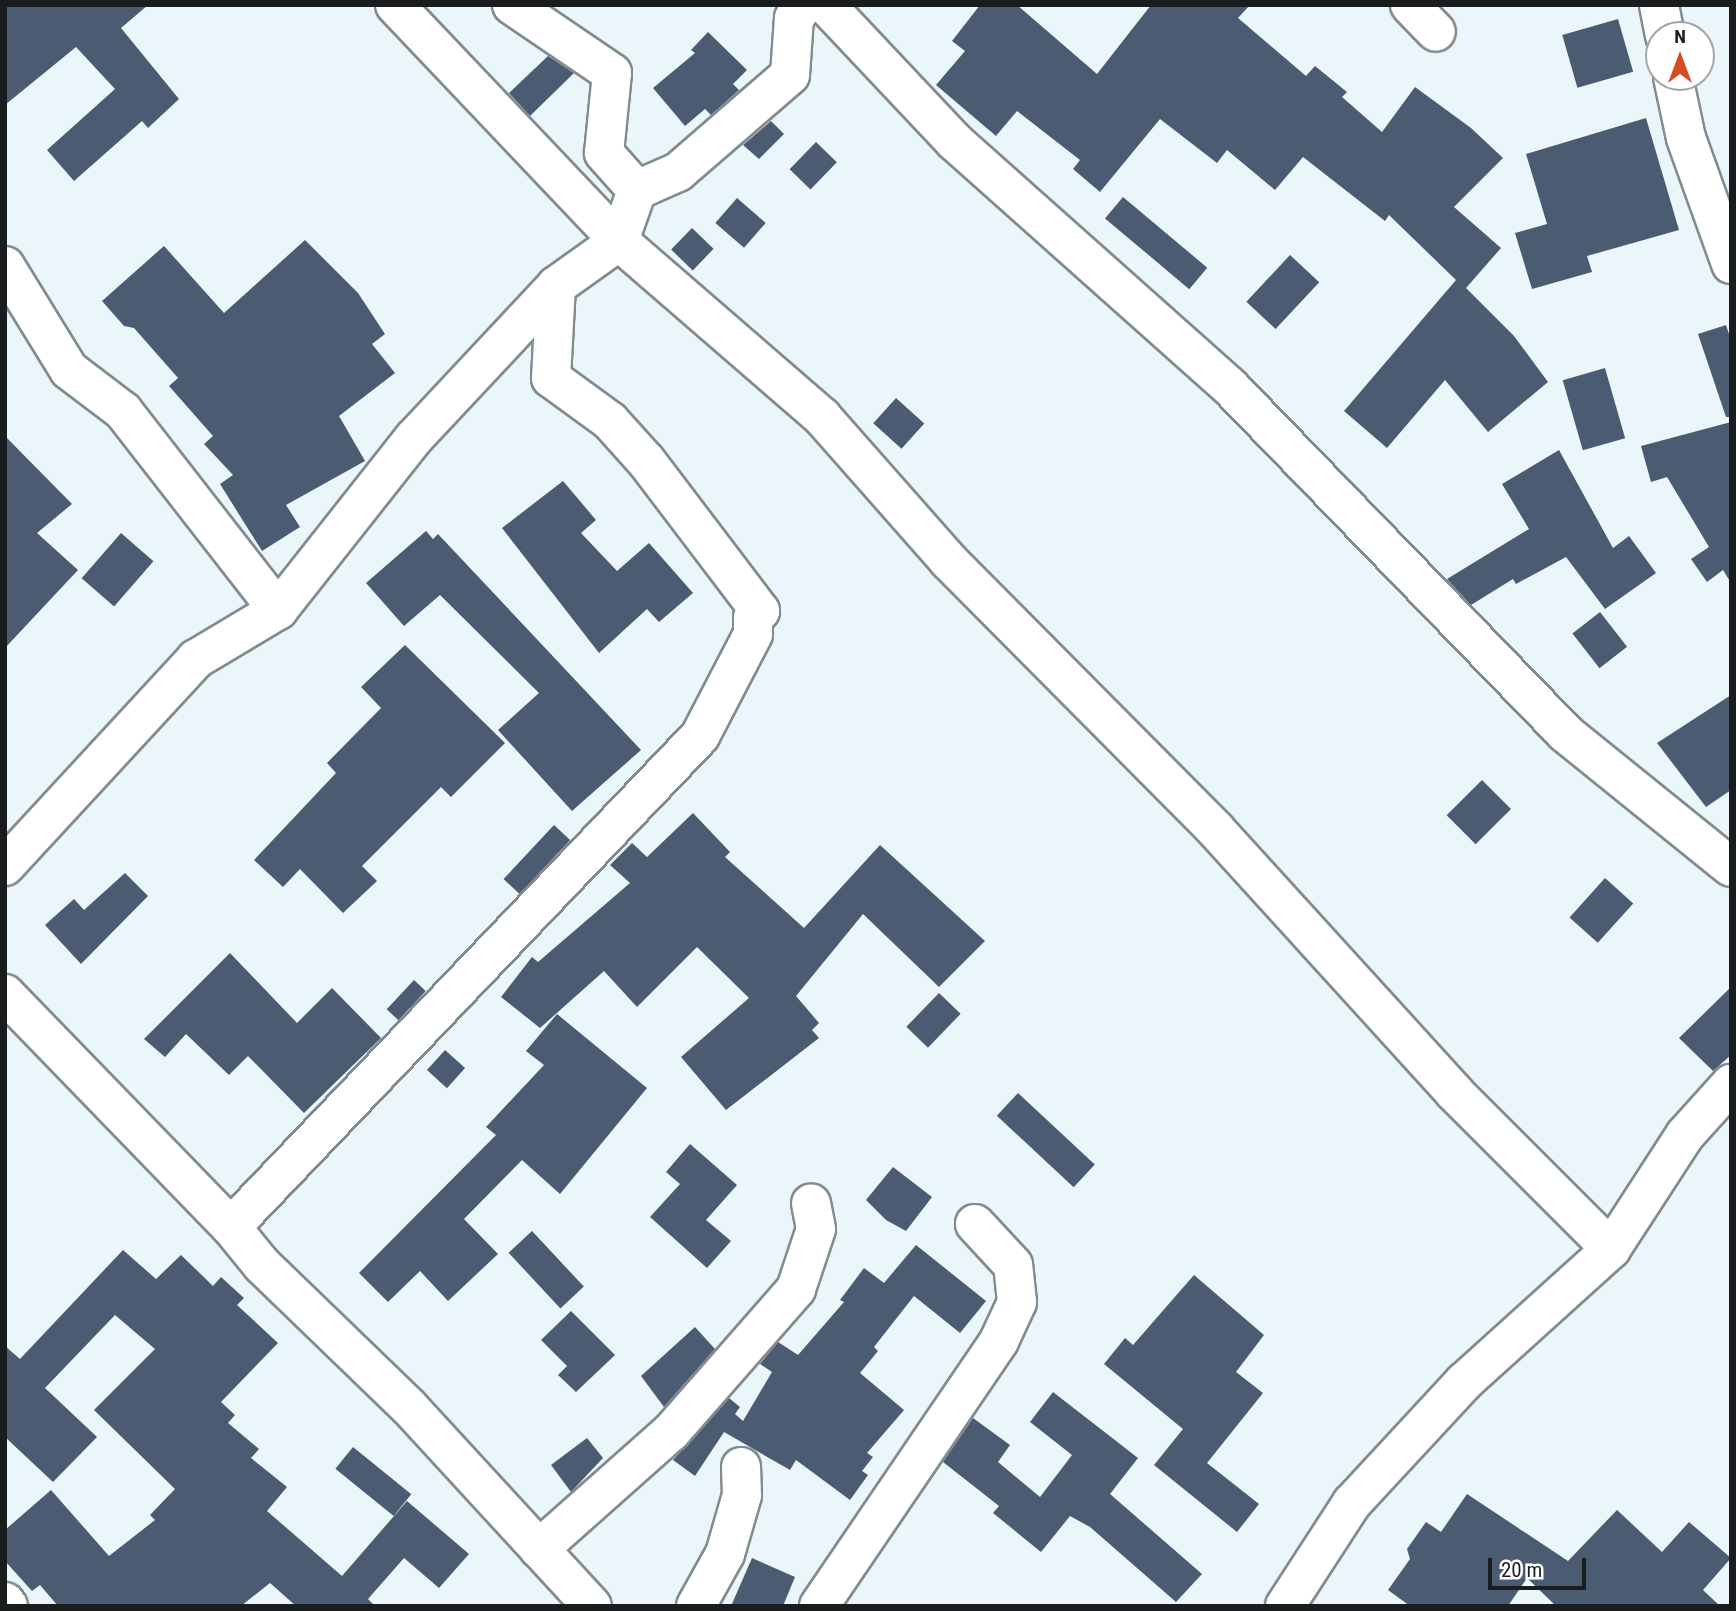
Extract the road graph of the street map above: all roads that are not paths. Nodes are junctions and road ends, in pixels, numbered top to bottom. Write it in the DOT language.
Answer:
graph roads {
  1 [pos="395,5"];
  2 [pos="512,5"];
  3 [pos="804,5"];
  4 [pos="826,5"];
  5 [pos="1677,91"];
  6 [pos="637,190"];
  7 [pos="619,241"];
  8 [pos="1731,264"];
  9 [pos="5,266"];
  10 [pos="555,286"];
  11 [pos="278,610"];
  12 [pos="5,866"];
  13 [pos="1731,867"];
  14 [pos="5,994"];
  15 [pos="1731,1084"];
  16 [pos="811,1203"];
  17 [pos="975,1224"];
  18 [pos="231,1227"];
  19 [pos="1611,1250"];
  20 [pos="741,1468"];
  21 [pos="539,1549"];
  22 [pos="592,1606"];
  23 [pos="696,1606"];
  24 [pos="819,1606"];
  25 [pos="1285,1606"];
  1 -- 7 [label="street"];
  2 -- 6 [label="street"];
  3 -- 6 [label="street"];
  4 -- 13 [label="street"];
  5 -- 8 [label="street"];
  6 -- 7 [label="street"];
  7 -- 10 [label="street"];
  7 -- 19 [label="street"];
  9 -- 11 [label="street"];
  10 -- 11 [label="street"];
  10 -- 18 [label="street"];
  11 -- 12 [label="street"];
  14 -- 18 [label="street"];
  15 -- 19 [label="street"];
  16 -- 21 [label="street"];
  17 -- 24 [label="street"];
  18 -- 21 [label="street"];
  19 -- 25 [label="street"];
  20 -- 23 [label="street"];
  21 -- 22 [label="street"];
}
